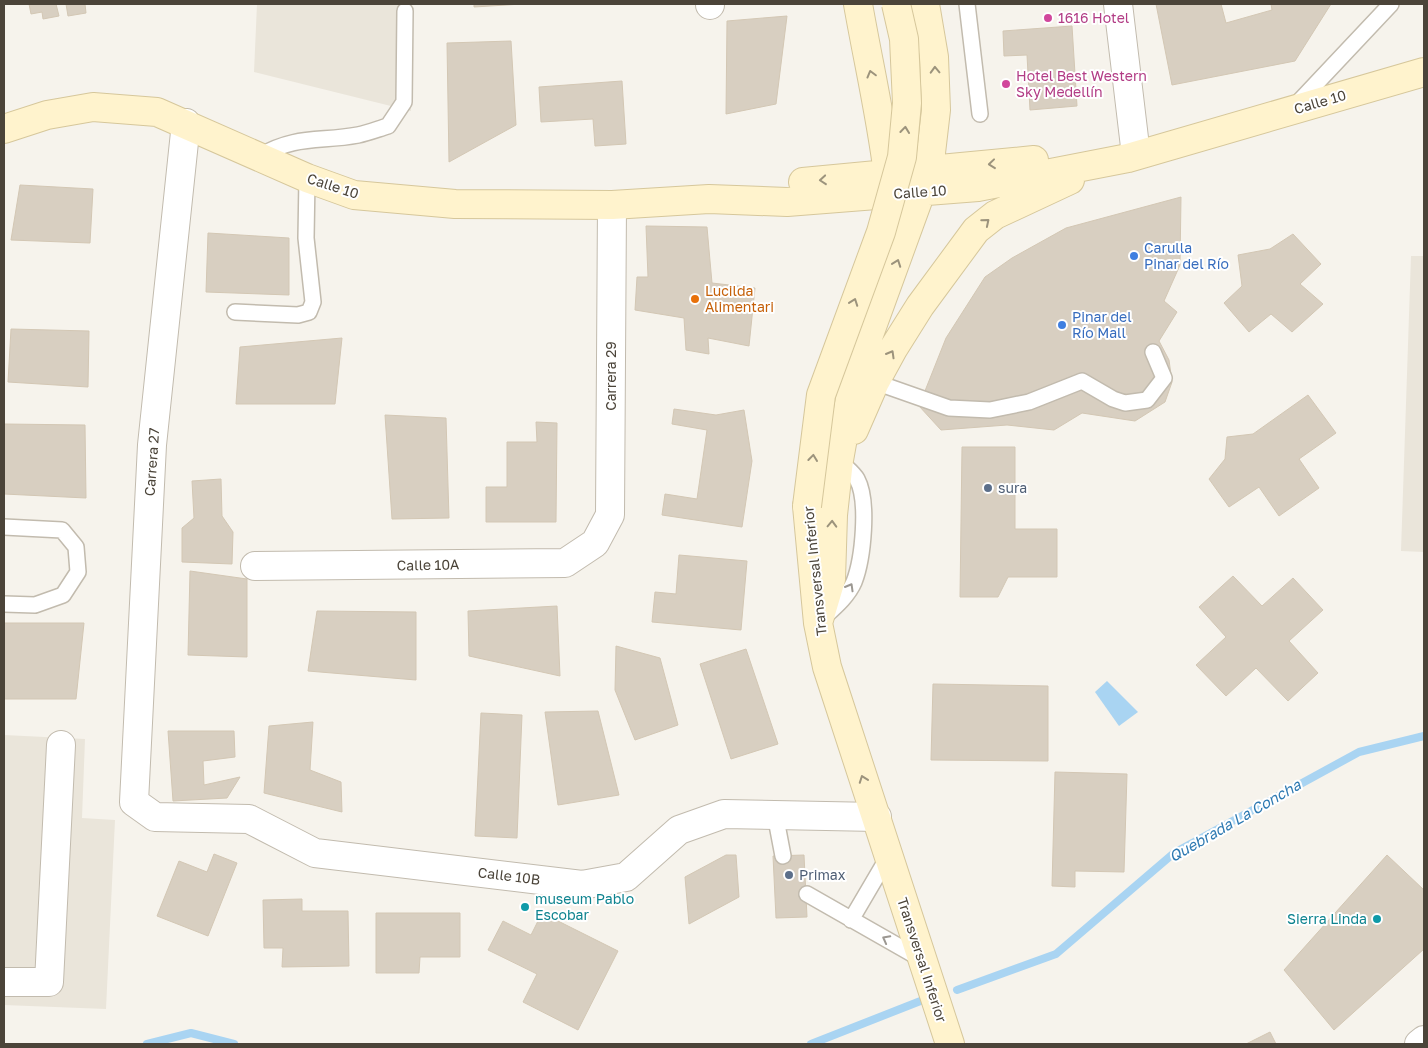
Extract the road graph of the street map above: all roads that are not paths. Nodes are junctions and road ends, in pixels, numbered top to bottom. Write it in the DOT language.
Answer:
graph roads {
  1 [pos="858,4"];
  2 [pos="896,4"];
  3 [pos="926,4"];
  4 [pos="967,4"];
  5 [pos="1118,4"];
  6 [pos="1391,4"];
  7 [pos="405,11"];
  8 [pos="1424,72"];
  9 [pos="1290,111"];
  10 [pos="980,114"];
  11 [pos="186,123"];
  12 [pos="4,129"];
  13 [pos="260,156"];
  14 [pos="1132,156"];
  15 [pos="888,174"];
  16 [pos="307,178"];
  17 [pos="926,181"];
  18 [pos="709,199"];
  19 [pos="612,204"];
  20 [pos="235,312"];
  21 [pos="1152,352"];
  22 [pos="875,382"];
  23 [pos="838,460"];
  24 [pos="4,527"];
  25 [pos="595,543"];
  26 [pos="255,566"];
  27 [pos="4,604"];
  28 [pos="818,623"];
  29 [pos="61,745"];
  30 [pos="134,802"];
  31 [pos="776,814"];
  32 [pos="877,817"];
  33 [pos="783,856"];
  34 [pos="888,857"];
  35 [pos="806,894"];
  36 [pos="851,920"];
  37 [pos="922,959"];
  38 [pos="4,982"];
  39 [pos="1424,1040"];
  40 [pos="950,1044"];
  41 [pos="1419,1044"];
  15 -- 1 [label="main road, one-way"];
  28 -- 2 [label="main road, Transversal Inferior, one-way, bridge"];
  17 -- 3 [label="main road, one-way"];
  4 -- 10 [label="lane"];
  5 -- 14 [label="street"];
  6 -- 9 [label="lane"];
  7 -- 13 [label="lane"];
  8 -- 9 [label="main road, Calle 10"];
  9 -- 14 [label="main road, Calle 10"];
  11 -- 12 [label="main road, Calle 10"];
  11 -- 13 [label="main road, Calle 10"];
  11 -- 30 [label="street, Carrera 27"];
  13 -- 16 [label="main road, Calle 10"];
  14 -- 17 [label="main road, Calle 10"];
  22 -- 14 [label="main road, one-way"];
  15 -- 17 [label="main road, Calle 10"];
  15 -- 18 [label="main road, Calle 10, one-way"];
  16 -- 19 [label="main road, Calle 10"];
  16 -- 20 [label="lane"];
  17 -- 18 [label="main road, Calle 10"];
  23 -- 17 [label="main road, one-way"];
  18 -- 19 [label="main road, Calle 10"];
  19 -- 25 [label="street, Carrera 29"];
  21 -- 22 [label="lane"];
  22 -- 23 [label="main road"];
  28 -- 23 [label="main road, one-way"];
  24 -- 27 [label="lane"];
  25 -- 26 [label="street, Calle 10A"];
  32 -- 28 [label="main road, Transversal Inferior, one-way"];
  29 -- 38 [label="street"];
  30 -- 31 [label="street, Calle 10B"];
  31 -- 32 [label="street, Calle 10B"];
  31 -- 33 [label="lane"];
  32 -- 34 [label="main road, Transversal Inferior"];
  34 -- 36 [label="lane"];
  34 -- 37 [label="main road, Transversal Inferior"];
  35 -- 36 [label="lane"];
  37 -- 36 [label="lane, one-way"];
  37 -- 40 [label="main road, Transversal Inferior"];
  39 -- 41 [label="street"];
}
